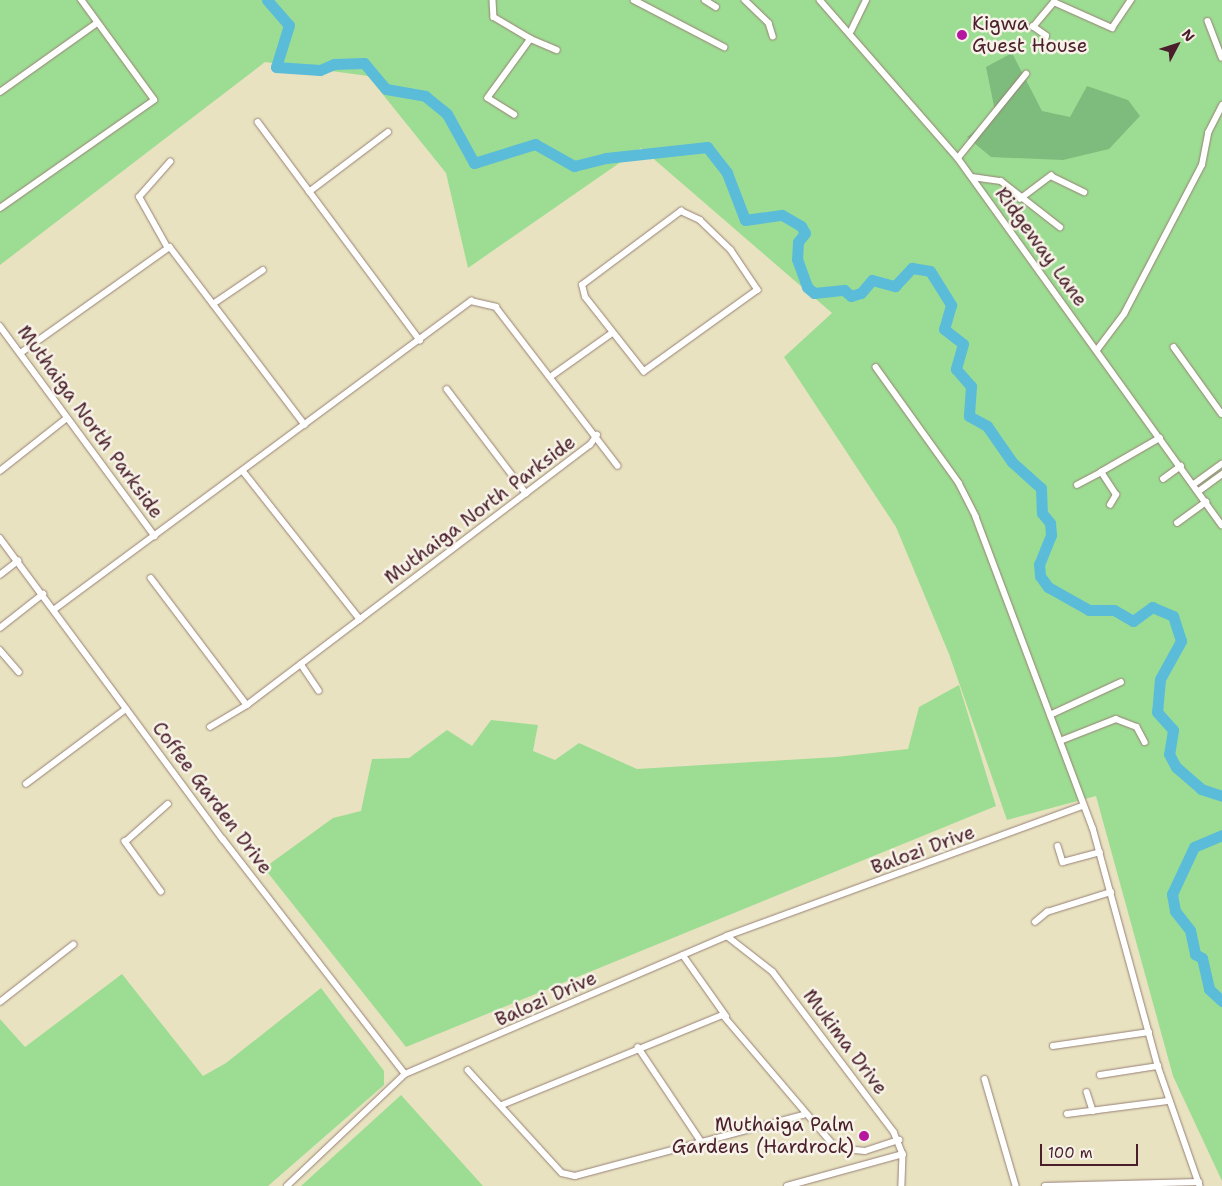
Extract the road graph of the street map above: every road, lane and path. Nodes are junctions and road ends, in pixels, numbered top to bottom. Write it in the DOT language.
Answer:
graph roads {
  1 [pos="80,0"];
  2 [pos="493,0"];
  3 [pos="634,0"];
  4 [pos="706,0"];
  5 [pos="745,0"];
  6 [pos="820,0"];
  7 [pos="866,0"];
  8 [pos="1131,0"];
  9 [pos="716,7"];
  10 [pos="1208,21"];
  11 [pos="97,23"];
  12 [pos="851,31"];
  13 [pos="772,36"];
  14 [pos="531,39"];
  15 [pos="1044,44"];
  16 [pos="724,47"];
  17 [pos="557,50"];
  18 [pos="1222,57"];
  19 [pos="1026,74"];
  20 [pos="0,92"];
  21 [pos="1222,105"];
  22 [pos="514,114"];
  23 [pos="258,122"];
  24 [pos="388,132"];
  25 [pos="958,158"];
  26 [pos="170,162"];
  27 [pos="972,177"];
  28 [pos="309,192"];
  29 [pos="1084,192"];
  30 [pos="1020,199"];
  31 [pos="0,208"];
  32 [pos="1060,227"];
  33 [pos="168,247"];
  34 [pos="263,270"];
  35 [pos="214,304"];
  36 [pos="0,326"];
  37 [pos="612,333"];
  38 [pos="420,340"];
  39 [pos="1174,347"];
  40 [pos="1097,350"];
  41 [pos="22,352"];
  42 [pos="876,367"];
  43 [pos="553,376"];
  44 [pos="447,389"];
  45 [pos="1222,414"];
  46 [pos="67,418"];
  47 [pos="305,425"];
  48 [pos="596,435"];
  49 [pos="1160,438"];
  50 [pos="1222,464"];
  51 [pos="618,466"];
  52 [pos="1181,466"];
  53 [pos="0,471"];
  54 [pos="243,471"];
  55 [pos="1101,472"];
  56 [pos="1222,474"];
  57 [pos="1163,479"];
  58 [pos="1194,484"];
  59 [pos="1077,485"];
  60 [pos="1199,491"];
  61 [pos="526,493"];
  62 [pos="1206,502"];
  63 [pos="1110,505"];
  64 [pos="1177,523"];
  65 [pos="1222,526"];
  66 [pos="155,536"];
  67 [pos="0,538"];
  68 [pos="18,561"];
  69 [pos="0,575"];
  70 [pos="151,578"];
  71 [pos="43,594"];
  72 [pos="55,609"];
  73 [pos="360,619"];
  74 [pos="0,628"];
  75 [pos="0,650"];
  76 [pos="301,664"];
  77 [pos="19,672"];
  78 [pos="1121,682"];
  79 [pos="319,691"];
  80 [pos="247,705"];
  81 [pos="126,709"];
  82 [pos="1050,715"];
  83 [pos="210,727"];
  84 [pos="1060,741"];
  85 [pos="1145,742"];
  86 [pos="26,784"];
  87 [pos="168,804"];
  88 [pos="1083,806"];
  89 [pos="1058,846"];
  90 [pos="1100,852"];
  91 [pos="161,892"];
  92 [pos="1111,892"];
  93 [pos="1035,922"];
  94 [pos="727,936"];
  95 [pos="73,944"];
  96 [pos="683,955"];
  97 [pos="0,1002"];
  98 [pos="726,1016"];
  99 [pos="1149,1032"];
  100 [pos="1053,1046"];
  101 [pos="638,1047"];
  102 [pos="1158,1066"];
  103 [pos="468,1070"];
  104 [pos="405,1074"];
  105 [pos="1100,1075"];
  106 [pos="985,1079"];
  107 [pos="1087,1092"];
  108 [pos="1169,1101"];
  109 [pos="502,1104"];
  110 [pos="1093,1111"];
  111 [pos="803,1114"];
  112 [pos="1067,1114"];
  113 [pos="899,1140"];
  114 [pos="701,1141"];
  115 [pos="903,1154"];
  116 [pos="1199,1184"];
  117 [pos="287,1186"];
  118 [pos="786,1186"];
  119 [pos="902,1186"];
  120 [pos="1016,1186"];
  121 [pos="1045,1186"];
  1 -- 11 [label="street"];
  2 -- 14 [label="street"];
  3 -- 16 [label="street"];
  4 -- 9 [label="street"];
  5 -- 13 [label="street"];
  6 -- 12 [label="street, Ridgeway Lane"];
  7 -- 12 [label="street"];
  8 -- 15 [label="street"];
  10 -- 18 [label="street"];
  11 -- 20 [label="street"];
  11 -- 31 [label="street"];
  12 -- 25 [label="street, Ridgeway Lane"];
  14 -- 17 [label="street"];
  14 -- 22 [label="street"];
  19 -- 25 [label="street"];
  21 -- 40 [label="street"];
  23 -- 28 [label="street"];
  24 -- 28 [label="street"];
  25 -- 27 [label="street, Ridgeway Lane"];
  26 -- 33 [label="street"];
  27 -- 30 [label="street"];
  27 -- 40 [label="street, Ridgeway Lane"];
  28 -- 38 [label="street"];
  29 -- 30 [label="street"];
  30 -- 32 [label="street"];
  33 -- 35 [label="street"];
  33 -- 41 [label="street"];
  34 -- 35 [label="street"];
  35 -- 47 [label="street"];
  36 -- 41 [label="street, Muthaiga North Parkside"];
  37 -- 37 [label="street"];
  37 -- 43 [label="street"];
  38 -- 43 [label="street, Muthaiga North Parkside"];
  38 -- 47 [label="street, Muthaiga North Parkside"];
  39 -- 45 [label="street"];
  40 -- 49 [label="street, Ridgeway Lane"];
  41 -- 46 [label="street, Muthaiga North Parkside"];
  42 -- 82 [label="street"];
  43 -- 48 [label="street, Muthaiga North Parkside"];
  44 -- 61 [label="street"];
  46 -- 53 [label="street"];
  46 -- 66 [label="street, Muthaiga North Parkside"];
  47 -- 54 [label="street, Muthaiga North Parkside"];
  48 -- 51 [label="street"];
  48 -- 61 [label="street, Muthaiga North Parkside"];
  49 -- 52 [label="street, Ridgeway Lane"];
  49 -- 55 [label="street"];
  50 -- 58 [label="street"];
  52 -- 57 [label="street"];
  52 -- 58 [label="street, Ridgeway Lane"];
  54 -- 66 [label="street, Muthaiga North Parkside"];
  54 -- 73 [label="street"];
  55 -- 59 [label="street"];
  55 -- 63 [label="street"];
  56 -- 60 [label="street"];
  58 -- 60 [label="street, Ridgeway Lane"];
  60 -- 62 [label="street, Ridgeway Lane"];
  61 -- 73 [label="street, Muthaiga North Parkside"];
  62 -- 64 [label="street"];
  62 -- 65 [label="street, Ridgeway Lane"];
  66 -- 72 [label="street, Muthaiga North Parkside"];
  67 -- 68 [label="street, Coffee Garden Drive"];
  68 -- 69 [label="street"];
  68 -- 71 [label="street, Coffee Garden Drive"];
  70 -- 80 [label="street"];
  71 -- 72 [label="street, Coffee Garden Drive"];
  71 -- 74 [label="street"];
  72 -- 81 [label="street, Coffee Garden Drive"];
  73 -- 76 [label="street, Muthaiga North Parkside"];
  75 -- 77 [label="street"];
  76 -- 79 [label="street"];
  76 -- 80 [label="street, Muthaiga North Parkside"];
  78 -- 82 [label="street"];
  80 -- 83 [label="street, Muthaiga North Parkside"];
  81 -- 86 [label="street"];
  81 -- 104 [label="street, Coffee Garden Drive"];
  82 -- 84 [label="street"];
  84 -- 85 [label="street"];
  84 -- 88 [label="street"];
  87 -- 91 [label="street"];
  88 -- 90 [label="street"];
  88 -- 94 [label="street, Balozi Drive"];
  89 -- 90 [label="street"];
  90 -- 92 [label="street"];
  92 -- 93 [label="street"];
  92 -- 99 [label="street"];
  94 -- 96 [label="street, Balozi Drive"];
  94 -- 113 [label="street, Mukima Drive"];
  95 -- 97 [label="street"];
  96 -- 98 [label="street"];
  96 -- 104 [label="street, Balozi Drive"];
  98 -- 101 [label="street"];
  98 -- 111 [label="street"];
  99 -- 100 [label="street"];
  99 -- 102 [label="street"];
  101 -- 109 [label="street"];
  101 -- 114 [label="street"];
  102 -- 105 [label="street"];
  102 -- 108 [label="street"];
  103 -- 109 [label="street"];
  104 -- 117 [label="street"];
  106 -- 120 [label="street"];
  107 -- 110 [label="street"];
  108 -- 110 [label="street"];
  108 -- 116 [label="street"];
  109 -- 114 [label="street"];
  110 -- 112 [label="street"];
  111 -- 113 [label="street"];
  111 -- 114 [label="street"];
  113 -- 115 [label="street, Mukima Drive"];
  115 -- 118 [label="street"];
  115 -- 119 [label="street, Mukima Drive"];
  116 -- 121 [label="street"];
}
